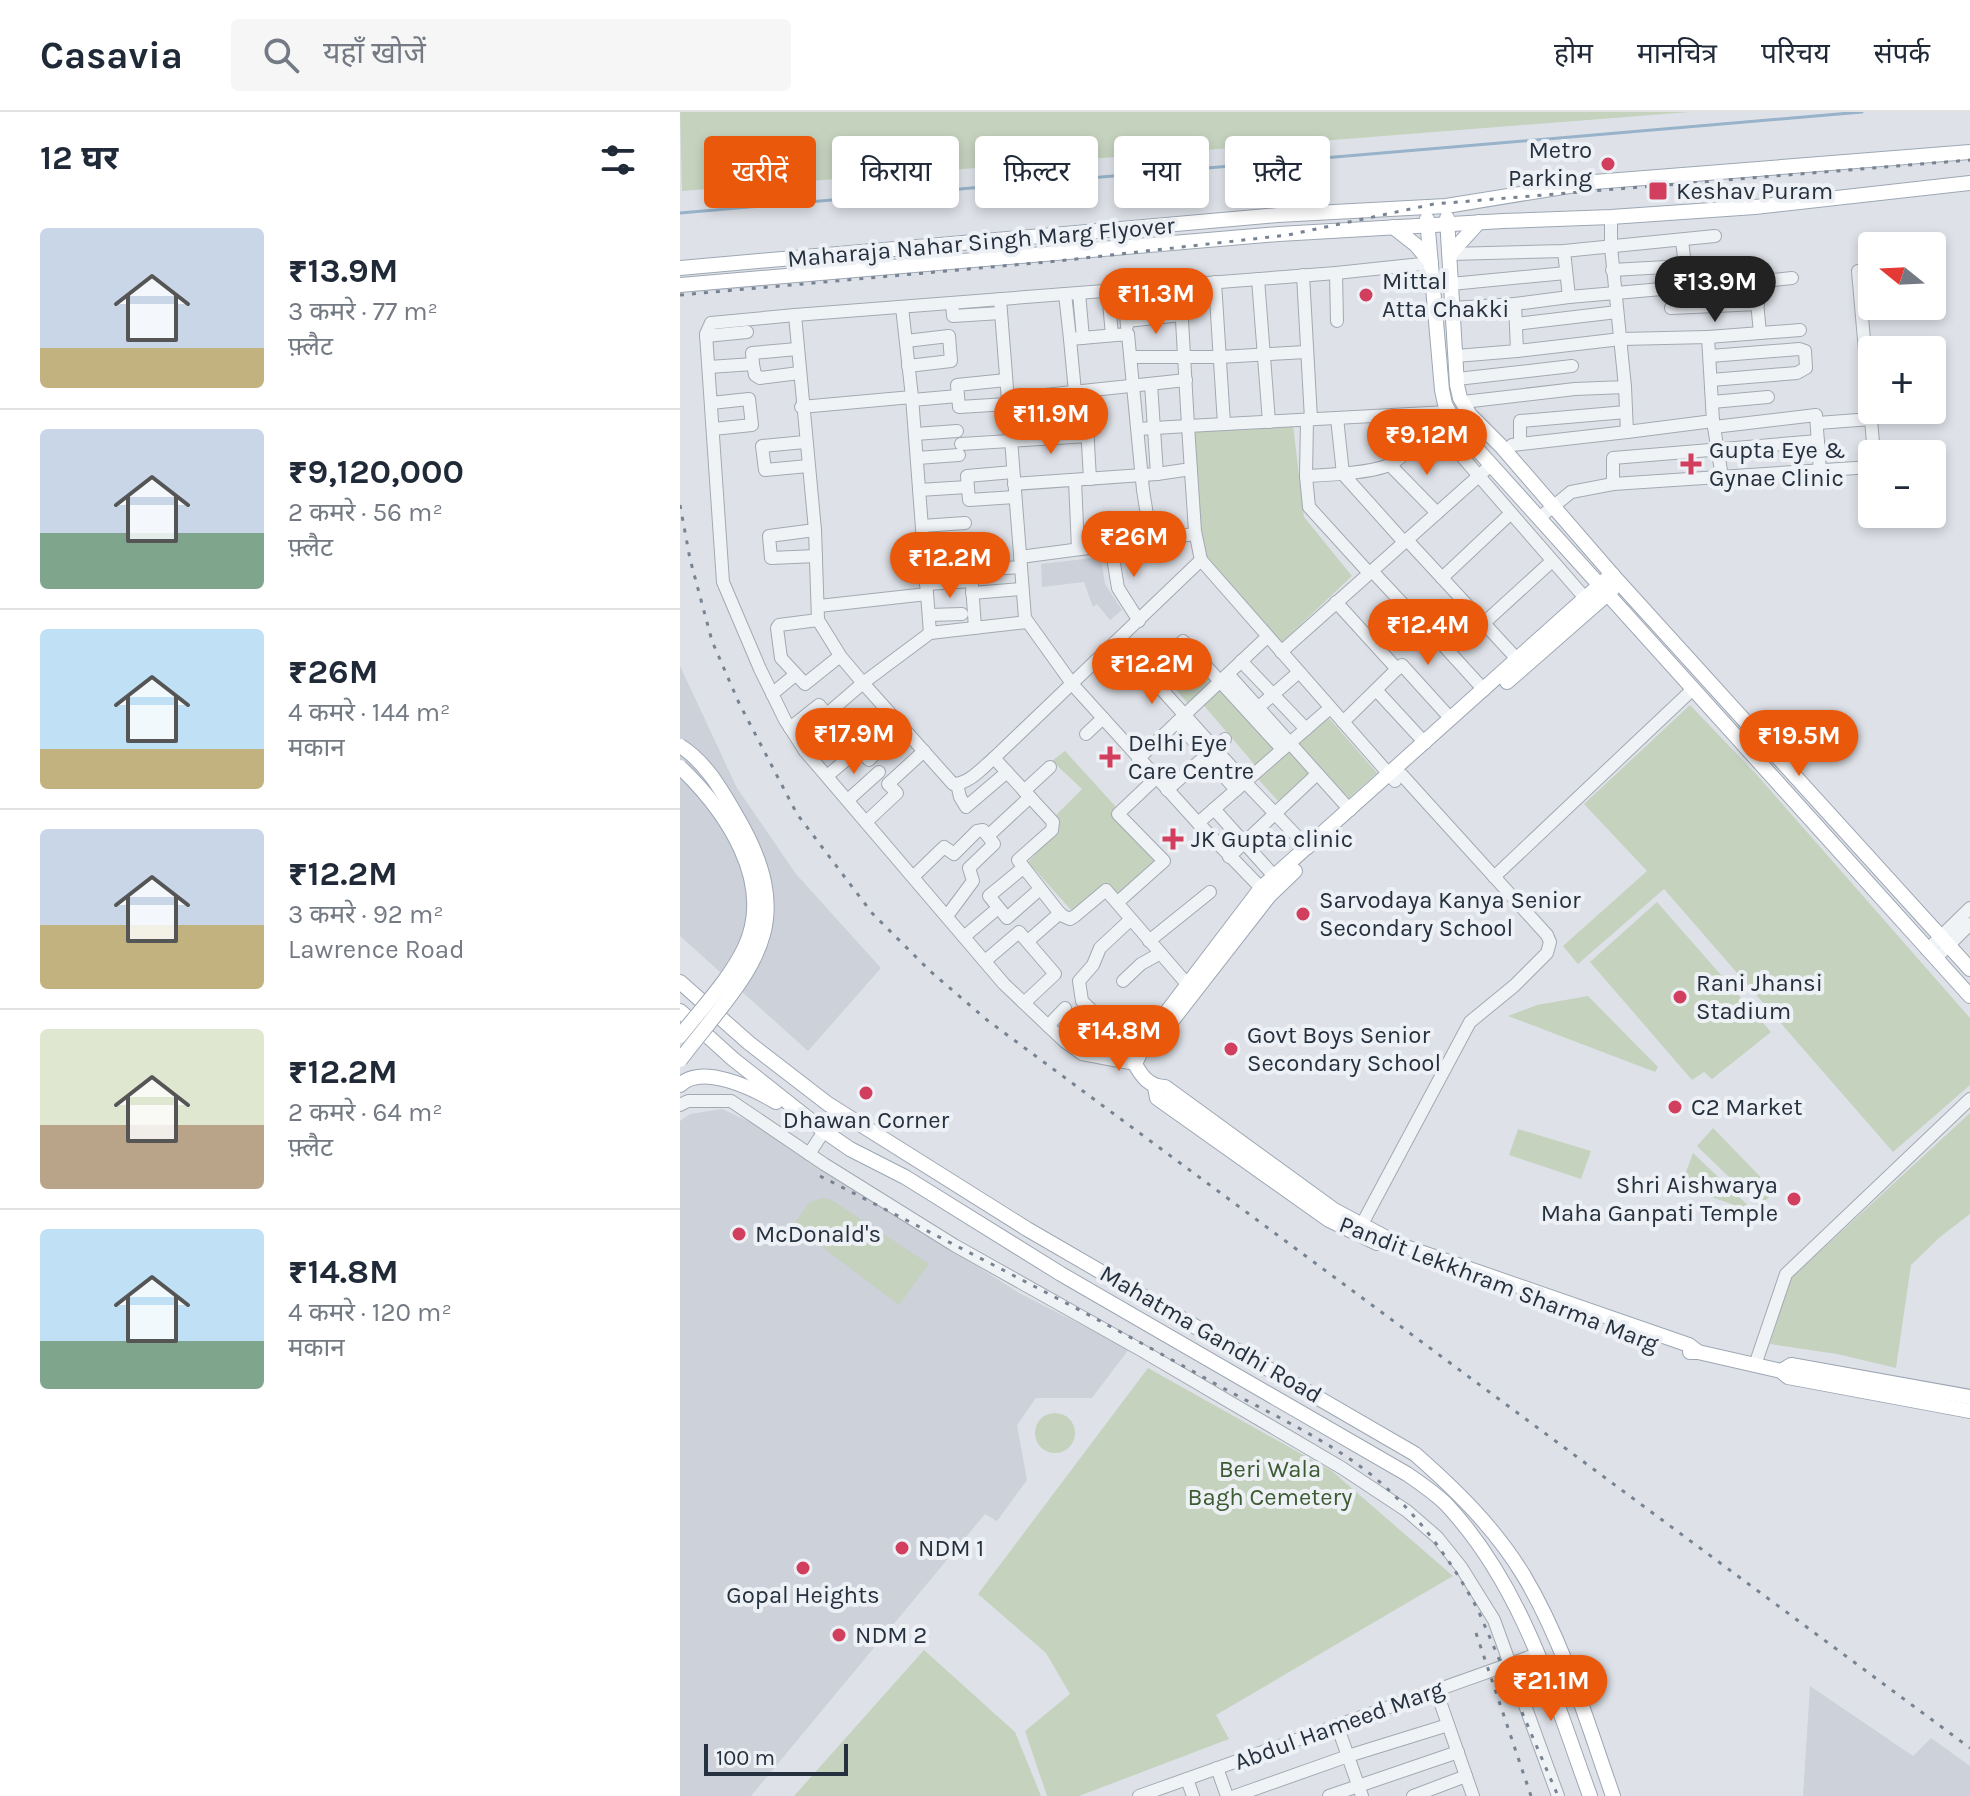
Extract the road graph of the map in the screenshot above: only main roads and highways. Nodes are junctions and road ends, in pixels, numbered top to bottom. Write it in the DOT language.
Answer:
graph roads {
  1 [pos="1970,152"];
  2 [pos="1970,183"];
  3 [pos="1446,206"];
  4 [pos="1426,207"];
  5 [pos="1479,222"];
  6 [pos="1448,224"];
  7 [pos="1428,225"];
  8 [pos="1393,227"];
  9 [pos="1450,254"];
  10 [pos="1431,263"];
  11 [pos="680,268"];
  12 [pos="680,285"];
  13 [pos="1616,579"];
  14 [pos="1602,590"];
  15 [pos="680,746"];
  16 [pos="680,767"];
  17 [pos="1396,777"];
  18 [pos="1265,892"];
  19 [pos="1970,969"];
  20 [pos="680,982"];
  21 [pos="1970,996"];
  22 [pos="680,1011"];
  23 [pos="680,1036"];
  24 [pos="1139,1057"];
  25 [pos="680,1060"];
  26 [pos="680,1085"];
  27 [pos="819,1128"];
  28 [pos="1781,1371"];
  29 [pos="1970,1397"];
  30 [pos="1970,1411"];
  31 [pos="1590,1796"];
  32 [pos="1613,1796"];
  1 -- 3 [label="main road, Maharaja Nahar Singh Marg Flyover"];
  2 -- 5 [label="main road, Maharaja Nahar Singh Marg Flyover"];
  3 -- 4 [label="main road, Maharaja Nahar Singh Marg Flyover"];
  3 -- 6 [label="main road"];
  4 -- 7 [label="main road"];
  4 -- 11 [label="main road, Maharaja Nahar Singh Marg Flyover"];
  5 -- 6 [label="main road, Maharaja Nahar Singh Marg Flyover"];
  5 -- 9 [label="main road"];
  6 -- 7 [label="main road, Maharaja Nahar Singh Marg Flyover"];
  6 -- 9 [label="main road"];
  7 -- 8 [label="main road, Maharaja Nahar Singh Marg Flyover"];
  7 -- 10 [label="main road"];
  8 -- 10 [label="main road"];
  8 -- 12 [label="main road, Maharaja Nahar Singh Marg Flyover"];
  9 -- 13 [label="main road"];
  10 -- 14 [label="main road"];
  13 -- 14 [label="main road"];
  13 -- 19 [label="main road"];
  14 -- 17 [label="main road"];
  14 -- 17 [label="main road"];
  14 -- 21 [label="main road"];
  15 -- 25 [label="main road, bridge"];
  16 -- 23 [label="main road, bridge"];
  17 -- 18 [label="main road"];
  17 -- 18 [label="main road"];
  18 -- 24 [label="main road"];
  18 -- 24 [label="main road"];
  20 -- 32 [label="main road, Mahatma Gandhi Road"];
  22 -- 27 [label="main road, Mahatma Gandhi Road"];
  24 -- 28 [label="main road, Pandit Lekkhram Sharma Marg"];
  26 -- 27 [label="main road"];
  27 -- 31 [label="main road, Mahatma Gandhi Road"];
  28 -- 29 [label="main road, Pandit Lekkhram Sharma Marg"];
  28 -- 30 [label="main road, Pandit Lekkhram Sharma Marg"];
}
